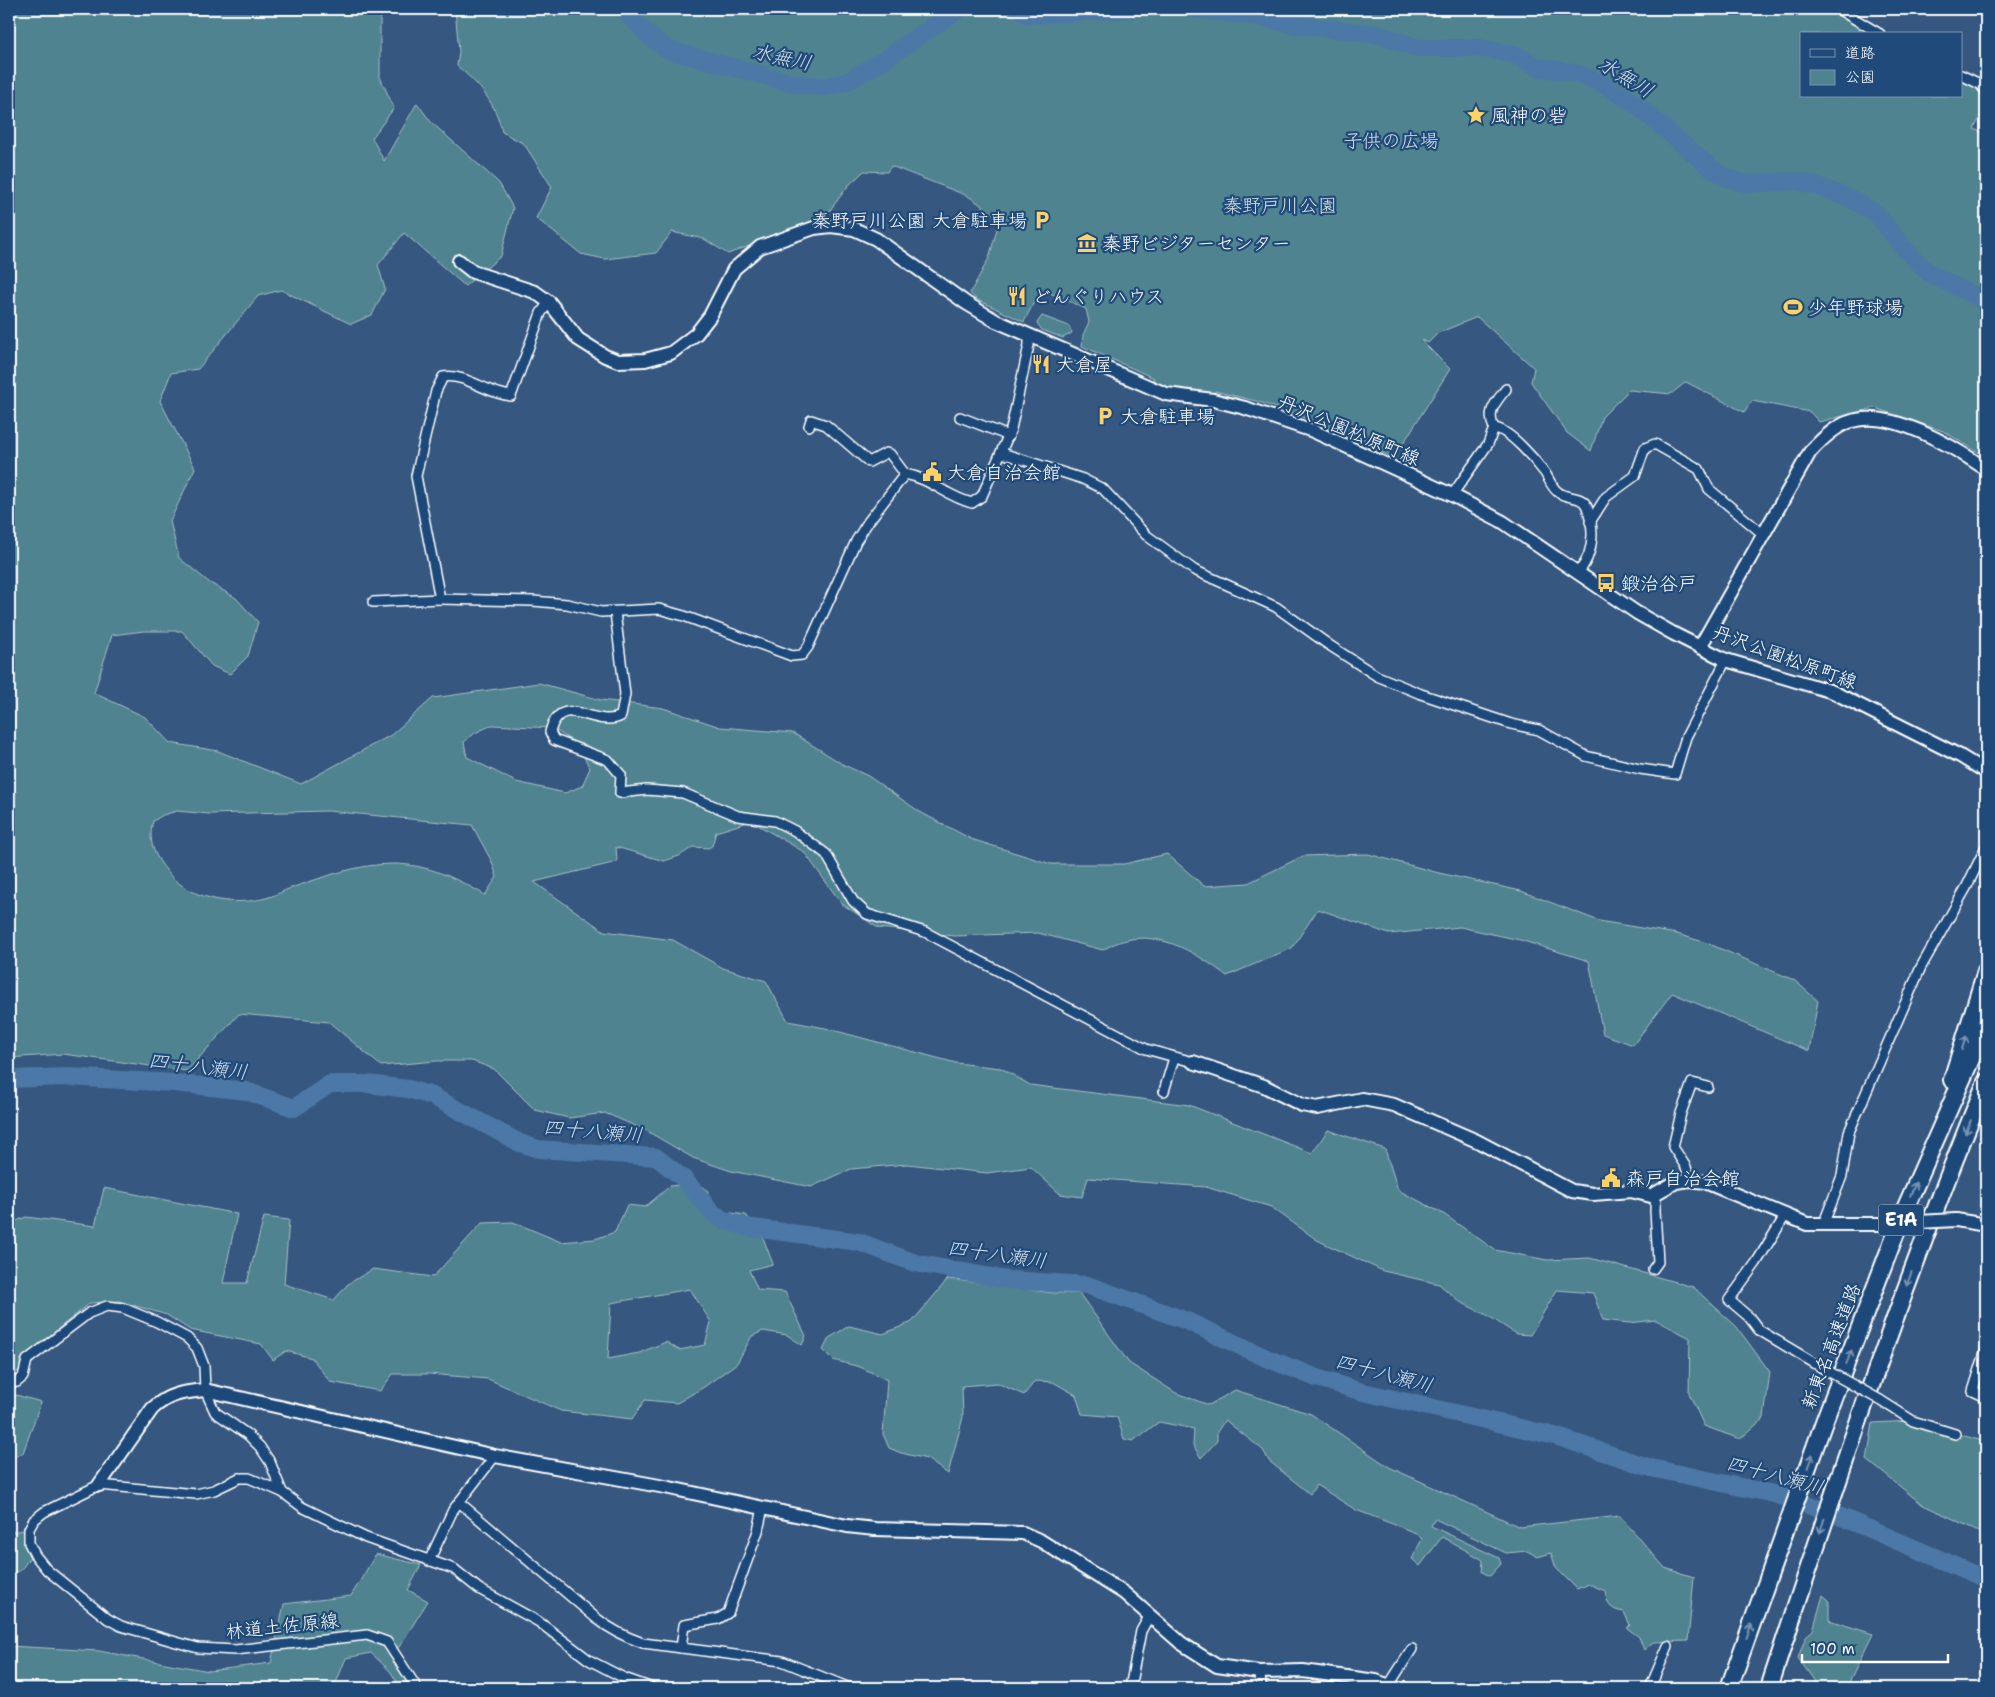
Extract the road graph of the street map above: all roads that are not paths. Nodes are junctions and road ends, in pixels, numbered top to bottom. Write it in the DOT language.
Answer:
graph roads {
  1 [pos="1838,9"];
  2 [pos="1877,32"];
  3 [pos="1962,75"];
  4 [pos="1985,85"];
  5 [pos="459,261"];
  6 [pos="549,302"];
  7 [pos="1028,335"];
  8 [pos="1506,389"];
  9 [pos="960,417"];
  10 [pos="809,426"];
  11 [pos="1494,428"];
  12 [pos="1009,436"];
  13 [pos="1002,453"];
  14 [pos="1986,469"];
  15 [pos="905,474"];
  16 [pos="1452,495"];
  17 [pos="1590,522"];
  18 [pos="1764,535"];
  19 [pos="1578,572"];
  20 [pos="440,599"];
  21 [pos="373,602"];
  22 [pos="615,612"];
  23 [pos="1700,647"];
  24 [pos="1726,660"];
  25 [pos="1981,764"];
  26 [pos="1986,772"];
  27 [pos="1986,847"];
  28 [pos="1986,971"];
  29 [pos="1986,1025"];
  30 [pos="1174,1058"];
  31 [pos="1193,1062"];
  32 [pos="1986,1082"];
  33 [pos="1708,1087"];
  34 [pos="1164,1091"];
  35 [pos="1927,1156"];
  36 [pos="1690,1180"];
  37 [pos="1656,1194"];
  38 [pos="1785,1216"];
  39 [pos="1823,1225"];
  40 [pos="1986,1225"];
  41 [pos="1653,1269"];
  42 [pos="1986,1350"];
  43 [pos="9,1384"];
  44 [pos="205,1390"];
  45 [pos="1986,1396"];
  46 [pos="1955,1434"];
  47 [pos="496,1456"];
  48 [pos="99,1485"];
  49 [pos="282,1492"];
  50 [pos="459,1502"];
  51 [pos="763,1508"];
  52 [pos="429,1561"];
  53 [pos="1150,1615"];
  54 [pos="1668,1646"];
  55 [pos="681,1648"];
  56 [pos="1412,1649"];
  57 [pos="1258,1672"];
  58 [pos="1731,1682"];
  59 [pos="1374,1685"];
  60 [pos="1392,1687"];
  61 [pos="417,1688"];
  62 [pos="652,1688"];
  63 [pos="850,1688"];
  64 [pos="1130,1688"];
  65 [pos="1262,1688"];
  66 [pos="1650,1688"];
  67 [pos="1769,1688"];
  1 -- 2 [label="street"];
  3 -- 4 [label="street"];
  5 -- 6 [label="street, 丹沢公園松原町線"];
  6 -- 7 [label="street, 丹沢公園松原町線"];
  6 -- 20 [label="street"];
  7 -- 12 [label="street"];
  7 -- 16 [label="street, 丹沢公園松原町線"];
  8 -- 11 [label="street"];
  9 -- 12 [label="street"];
  10 -- 15 [label="street"];
  11 -- 16 [label="street"];
  11 -- 17 [label="street"];
  12 -- 13 [label="street"];
  13 -- 15 [label="street"];
  13 -- 24 [label="street"];
  14 -- 18 [label="street"];
  15 -- 22 [label="street"];
  16 -- 19 [label="street, 丹沢公園松原町線"];
  17 -- 18 [label="street"];
  17 -- 19 [label="street"];
  18 -- 23 [label="street"];
  19 -- 23 [label="street, 丹沢公園松原町線"];
  20 -- 21 [label="street"];
  20 -- 22 [label="street"];
  22 -- 30 [label="street"];
  23 -- 24 [label="street, 丹沢公園松原町線"];
  24 -- 25 [label="street, 丹沢公園松原町線"];
  25 -- 26 [label="street, 丹沢公園松原町線"];
  27 -- 39 [label="street"];
  35 -- 28 [label="highway, one-way"];
  29 -- 35 [label="highway, 新東名高速道路 / E1A"];
  30 -- 31 [label="street"];
  30 -- 34 [label="street"];
  31 -- 37 [label="street"];
  32 -- 67 [label="highway, E1A, one-way"];
  33 -- 36 [label="street"];
  58 -- 35 [label="highway, 新東名高速道路 / E1A, one-way"];
  36 -- 37 [label="street"];
  36 -- 38 [label="street"];
  37 -- 41 [label="street"];
  38 -- 39 [label="street"];
  38 -- 46 [label="street, bridge"];
  39 -- 40 [label="street, bridge"];
  42 -- 45 [label="street"];
  43 -- 44 [label="street"];
  44 -- 47 [label="street"];
  44 -- 48 [label="street"];
  44 -- 49 [label="street"];
  47 -- 50 [label="street"];
  47 -- 51 [label="street"];
  48 -- 49 [label="street"];
  48 -- 61 [label="street, 林道土佐原線"];
  49 -- 52 [label="street"];
  50 -- 52 [label="street"];
  50 -- 55 [label="street"];
  51 -- 53 [label="street"];
  51 -- 55 [label="street"];
  52 -- 62 [label="street"];
  53 -- 57 [label="street"];
  53 -- 64 [label="street"];
  54 -- 66 [label="street"];
  55 -- 63 [label="street"];
  56 -- 60 [label="street"];
  57 -- 59 [label="street"];
  57 -- 65 [label="street"];
  59 -- 60 [label="street"];
}
